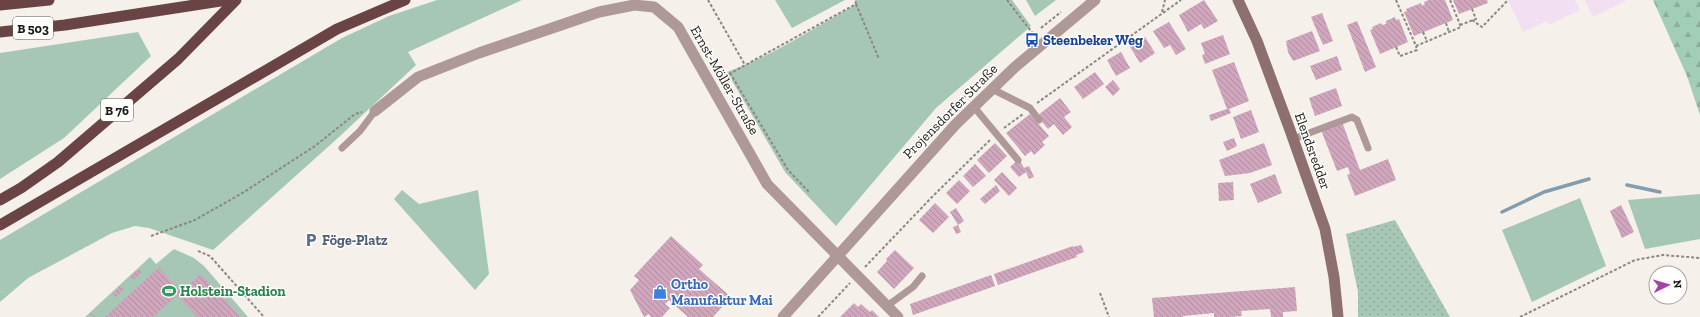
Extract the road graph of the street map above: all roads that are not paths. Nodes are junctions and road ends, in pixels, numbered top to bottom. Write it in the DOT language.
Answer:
graph roads {
  1 [pos="49,0"];
  2 [pos="227,0"];
  3 [pos="236,0"];
  4 [pos="405,0"];
  5 [pos="1095,0"];
  6 [pos="1238,0"];
  7 [pos="0,6"];
  8 [pos="0,32"];
  9 [pos="992,89"];
  10 [pos="974,107"];
  11 [pos="375,111"];
  12 [pos="1039,120"];
  13 [pos="1293,139"];
  14 [pos="342,148"];
  15 [pos="1368,148"];
  16 [pos="1018,160"];
  17 [pos="21,188"];
  18 [pos="0,200"];
  19 [pos="0,204"];
  20 [pos="0,226"];
  21 [pos="838,256"];
  22 [pos="922,276"];
  23 [pos="887,306"];
  24 [pos="783,317"];
  25 [pos="898,317"];
  26 [pos="1338,317"];
  1 -- 7 [label="highway, B 503"];
  2 -- 8 [label="highway, B 503"];
  3 -- 17 [label="highway, B 76"];
  4 -- 20 [label="highway"];
  5 -- 9 [label="street, Projensdorfer Straße"];
  6 -- 13 [label="main road, Elendsredder"];
  9 -- 10 [label="street, Projensdorfer Straße"];
  9 -- 12 [label="lane"];
  10 -- 16 [label="lane"];
  10 -- 21 [label="street, Projensdorfer Straße"];
  11 -- 14 [label="lane, Ernst-Möller-Straße"];
  11 -- 21 [label="street, Ernst-Möller-Straße"];
  13 -- 15 [label="lane"];
  13 -- 26 [label="main road, Elendsredder"];
  17 -- 18 [label="highway, B 76"];
  17 -- 19 [label="highway"];
  21 -- 23 [label="street"];
  21 -- 24 [label="street, Projensdorfer Straße"];
  22 -- 23 [label="lane"];
  23 -- 25 [label="street"];
}
